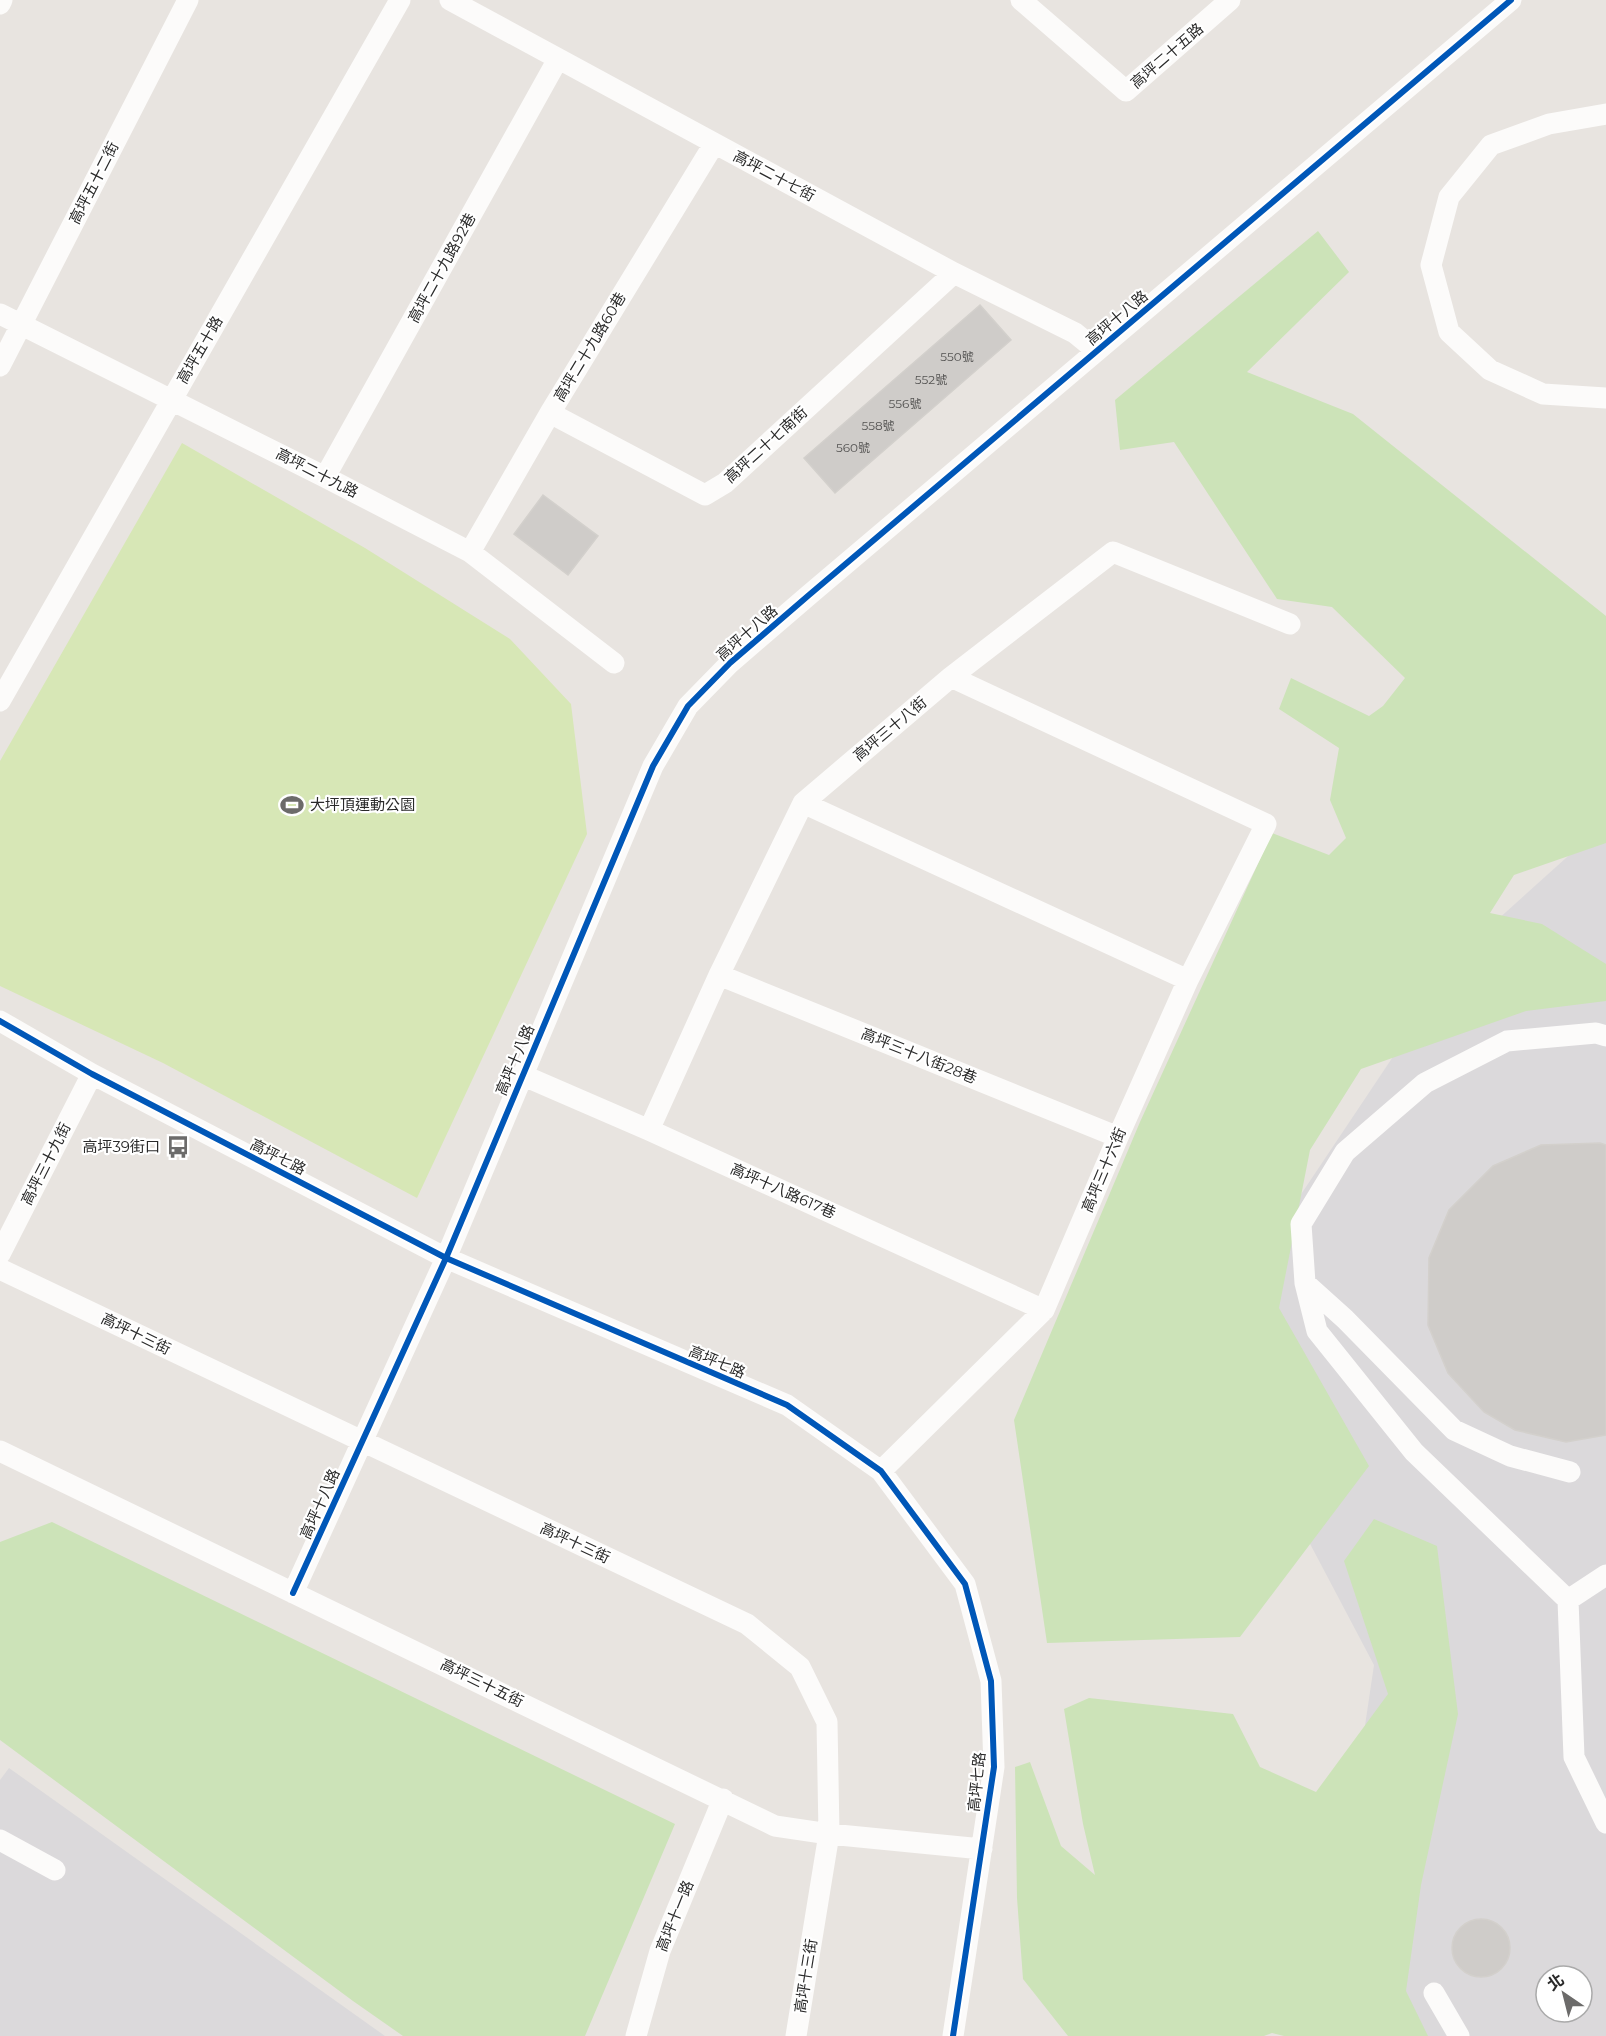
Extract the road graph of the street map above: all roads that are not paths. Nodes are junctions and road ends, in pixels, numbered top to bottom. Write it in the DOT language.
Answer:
graph roads {
  1 [pos="2,0"];
  2 [pos="188,0"];
  3 [pos="400,0"];
  4 [pos="450,0"];
  5 [pos="1021,0"];
  6 [pos="1230,0"];
  7 [pos="1511,0"];
  8 [pos="0,4"];
  9 [pos="558,59"];
  10 [pos="1606,114"];
  11 [pos="714,144"];
  12 [pos="954,273"];
  13 [pos="0,314"];
  14 [pos="22,325"];
  15 [pos="1097,351"];
  16 [pos="0,366"];
  17 [pos="1606,398"];
  18 [pos="171,400"];
  19 [pos="550,413"];
  20 [pos="325,477"];
  21 [pos="470,552"];
  22 [pos="1290,624"];
  23 [pos="614,663"];
  24 [pos="951,677"];
  25 [pos="0,701"];
  26 [pos="803,803"];
  27 [pos="719,975"];
  28 [pos="1188,980"];
  29 [pos="0,1021"];
  30 [pos="1606,1036"];
  31 [pos="92,1074"];
  32 [pos="522,1075"];
  33 [pos="649,1130"];
  34 [pos="1118,1137"];
  35 [pos="0,1254"];
  36 [pos="446,1258"];
  37 [pos="0,1269"];
  38 [pos="1305,1283"];
  39 [pos="1044,1310"];
  40 [pos="361,1442"];
  41 [pos="0,1451"];
  42 [pos="881,1471"];
  43 [pos="1570,1472"];
  44 [pos="1606,1575"];
  45 [pos="293,1593"];
  46 [pos="1568,1600"];
  47 [pos="723,1799"];
  48 [pos="1606,1823"];
  49 [pos="829,1834"];
  50 [pos="0,1840"];
  51 [pos="982,1849"];
  52 [pos="55,1870"];
  53 [pos="1434,1993"];
  54 [pos="636,2036"];
  55 [pos="796,2036"];
  56 [pos="953,2036"];
  57 [pos="1459,2036"];
  1 -- 8 [label="street"];
  2 -- 14 [label="street, 高坪五十二街"];
  3 -- 18 [label="street, 高坪五十路"];
  4 -- 9 [label="street, 高坪二十七街"];
  5 -- 6 [label="street, 高坪二十五路"];
  7 -- 15 [label="street, 高坪十八路"];
  9 -- 11 [label="street, 高坪二十七街"];
  9 -- 20 [label="street, 高坪二十九路92巷"];
  10 -- 17 [label="street"];
  11 -- 12 [label="street, 高坪二十七街"];
  11 -- 19 [label="street, 高坪二十九路60巷"];
  12 -- 15 [label="street, 高坪二十七街"];
  12 -- 19 [label="street, 高坪二十七南街"];
  13 -- 14 [label="street, 高坪二十九路"];
  14 -- 16 [label="street, 高坪五十二街"];
  14 -- 18 [label="street, 高坪二十九路"];
  15 -- 32 [label="street, 高坪十八路"];
  18 -- 20 [label="street, 高坪二十九路"];
  18 -- 25 [label="street, 高坪五十路"];
  19 -- 21 [label="street, 高坪二十九路60巷"];
  20 -- 21 [label="street, 高坪二十九路"];
  21 -- 23 [label="street, 高坪二十九路"];
  22 -- 24 [label="street, 高坪三十八街"];
  24 -- 26 [label="street, 高坪三十八街"];
  24 -- 28 [label="street, 高坪三十六街"];
  26 -- 27 [label="street, 高坪三十八街"];
  26 -- 28 [label="street"];
  27 -- 33 [label="street, 高坪三十八街"];
  27 -- 34 [label="street, 高坪三十八街28巷"];
  28 -- 34 [label="street, 高坪三十六街"];
  29 -- 31 [label="street, 高坪七路"];
  30 -- 38 [label="street"];
  31 -- 35 [label="street, 高坪三十九街"];
  31 -- 36 [label="street, 高坪七路"];
  32 -- 33 [label="street, 高坪十八路617巷"];
  32 -- 36 [label="street, 高坪十八路"];
  33 -- 39 [label="street, 高坪十八路617巷"];
  34 -- 39 [label="street, 高坪三十六街"];
  36 -- 40 [label="street, 高坪十八路"];
  36 -- 42 [label="street, 高坪七路"];
  37 -- 40 [label="street, 高坪十三街"];
  38 -- 43 [label="street"];
  38 -- 46 [label="street"];
  39 -- 42 [label="street, 高坪三十六街"];
  40 -- 45 [label="street, 高坪十八路"];
  40 -- 49 [label="street, 高坪十三街"];
  41 -- 45 [label="street, 高坪三十五街"];
  42 -- 51 [label="street, 高坪七路"];
  44 -- 46 [label="street"];
  45 -- 47 [label="street, 高坪三十五街"];
  46 -- 48 [label="street"];
  47 -- 49 [label="street, 高坪三十五街"];
  47 -- 54 [label="street, 高坪十一路"];
  49 -- 51 [label="street, 高坪三十五街"];
  49 -- 55 [label="street, 高坪十三街"];
  50 -- 52 [label="street"];
  51 -- 56 [label="street, 高坪七路"];
  53 -- 57 [label="street"];
}
